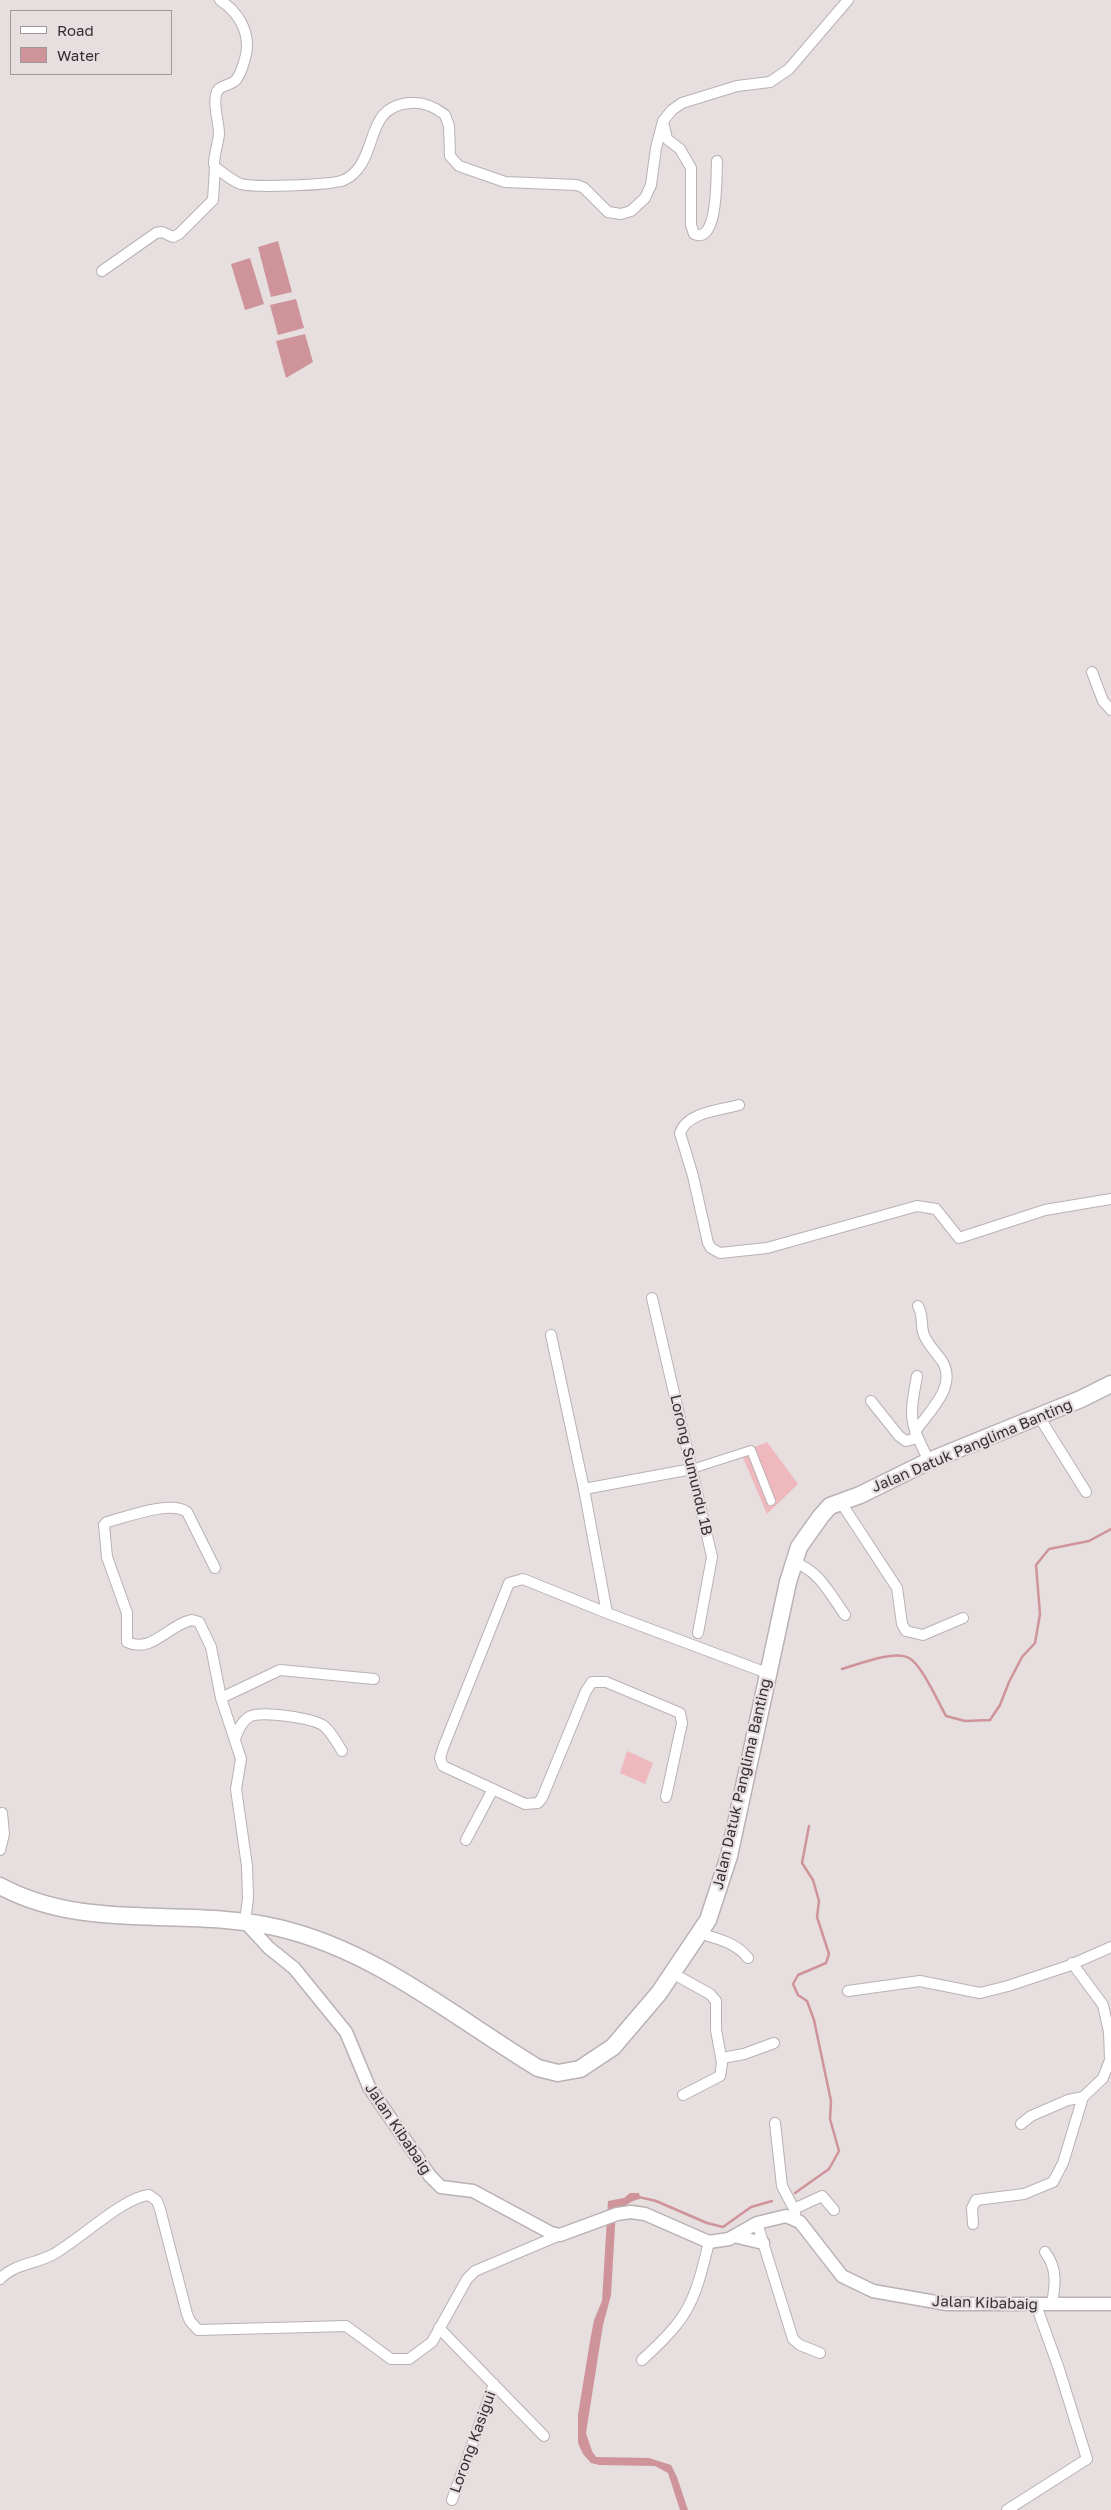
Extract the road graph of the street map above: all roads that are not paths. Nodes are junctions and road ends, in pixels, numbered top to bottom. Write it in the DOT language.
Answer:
graph roads {
  1 [pos="848,0"];
  2 [pos="225,2"];
  3 [pos="663,120"];
  4 [pos="717,161"];
  5 [pos="215,167"];
  6 [pos="102,271"];
  7 [pos="1092,672"];
  8 [pos="1111,710"];
  9 [pos="739,1105"];
  10 [pos="1111,1199"];
  11 [pos="652,1298"];
  12 [pos="918,1306"];
  13 [pos="551,1335"];
  14 [pos="917,1376"];
  15 [pos="1111,1384"];
  16 [pos="871,1401"];
  17 [pos="1038,1415"];
  18 [pos="916,1435"];
  19 [pos="929,1462"];
  20 [pos="692,1469"];
  21 [pos="584,1489"];
  22 [pos="1086,1492"];
  23 [pos="771,1501"];
  24 [pos="840,1501"];
  25 [pos="794,1562"];
  26 [pos="215,1568"];
  27 [pos="607,1613"];
  28 [pos="845,1615"];
  29 [pos="963,1618"];
  30 [pos="698,1633"];
  31 [pos="767,1672"];
  32 [pos="374,1678"];
  33 [pos="221,1698"];
  34 [pos="235,1740"];
  35 [pos="342,1751"];
  36 [pos="493,1789"];
  37 [pos="666,1797"];
  38 [pos="2,1813"];
  39 [pos="466,1840"];
  40 [pos="0,1850"];
  41 [pos="0,1886"];
  42 [pos="245,1922"];
  43 [pos="699,1934"];
  44 [pos="1111,1947"];
  45 [pos="748,1958"];
  46 [pos="1074,1962"];
  47 [pos="672,1974"];
  48 [pos="848,1991"];
  49 [pos="774,2043"];
  50 [pos="722,2058"];
  51 [pos="683,2095"];
  52 [pos="1083,2097"];
  53 [pos="775,2123"];
  54 [pos="1021,2124"];
  55 [pos="834,2210"];
  56 [pos="795,2214"];
  57 [pos="757,2223"];
  58 [pos="974,2224"];
  59 [pos="560,2235"];
  60 [pos="734,2236"];
  61 [pos="709,2242"];
  62 [pos="763,2243"];
  63 [pos="1045,2252"];
  64 [pos="0,2279"];
  65 [pos="1111,2304"];
  66 [pos="1036,2305"];
  67 [pos="1052,2305"];
  68 [pos="439,2328"];
  69 [pos="820,2353"];
  70 [pos="642,2360"];
  71 [pos="494,2384"];
  72 [pos="544,2436"];
  73 [pos="452,2500"];
  74 [pos="1007,2510"];
  1 -- 3 [label="street"];
  2 -- 5 [label="street"];
  3 -- 4 [label="street"];
  3 -- 5 [label="street"];
  5 -- 6 [label="street"];
  7 -- 8 [label="street"];
  9 -- 10 [label="street"];
  11 -- 20 [label="street, Lorong Sumundu 1B"];
  12 -- 18 [label="street"];
  13 -- 21 [label="street"];
  14 -- 18 [label="street"];
  15 -- 17 [label="main road, Jalan Datuk Panglima Banting"];
  16 -- 18 [label="street"];
  17 -- 19 [label="main road, Jalan Datuk Panglima Banting"];
  17 -- 22 [label="street"];
  18 -- 19 [label="street"];
  19 -- 24 [label="main road, Jalan Datuk Panglima Banting"];
  20 -- 21 [label="street"];
  20 -- 23 [label="street"];
  20 -- 30 [label="street, Lorong Sumundu 1B"];
  21 -- 27 [label="street"];
  24 -- 25 [label="main road, Jalan Datuk Panglima Banting"];
  24 -- 29 [label="street"];
  25 -- 28 [label="street"];
  25 -- 31 [label="main road, Jalan Datuk Panglima Banting"];
  26 -- 33 [label="street"];
  27 -- 31 [label="street"];
  27 -- 36 [label="street"];
  31 -- 43 [label="main road, Jalan Datuk Panglima Banting"];
  32 -- 33 [label="street"];
  33 -- 34 [label="street"];
  34 -- 35 [label="street"];
  34 -- 42 [label="street"];
  36 -- 37 [label="street"];
  36 -- 39 [label="street"];
  38 -- 40 [label="street"];
  41 -- 42 [label="main road, Jalan Datuk Panglima Banting"];
  42 -- 47 [label="main road, Jalan Datuk Panglima Banting"];
  42 -- 59 [label="street, Jalan Kibabaig"];
  43 -- 45 [label="street"];
  43 -- 47 [label="main road, Jalan Datuk Panglima Banting"];
  44 -- 46 [label="street"];
  46 -- 48 [label="street"];
  46 -- 52 [label="street"];
  47 -- 50 [label="street"];
  49 -- 50 [label="street"];
  50 -- 51 [label="street"];
  52 -- 54 [label="street"];
  52 -- 58 [label="street"];
  53 -- 56 [label="street"];
  55 -- 56 [label="street"];
  56 -- 57 [label="street"];
  56 -- 66 [label="street, Jalan Kibabaig"];
  57 -- 60 [label="street"];
  57 -- 62 [label="street"];
  59 -- 61 [label="street"];
  59 -- 68 [label="street"];
  60 -- 61 [label="street"];
  60 -- 62 [label="street"];
  61 -- 70 [label="street"];
  62 -- 69 [label="street"];
  63 -- 67 [label="street"];
  64 -- 68 [label="street"];
  65 -- 67 [label="street, Jalan Kibabaig"];
  66 -- 67 [label="street, Jalan Kibabaig"];
  66 -- 74 [label="street"];
  68 -- 71 [label="street"];
  71 -- 72 [label="street"];
  71 -- 73 [label="street, Lorong Kasigui"];
}
